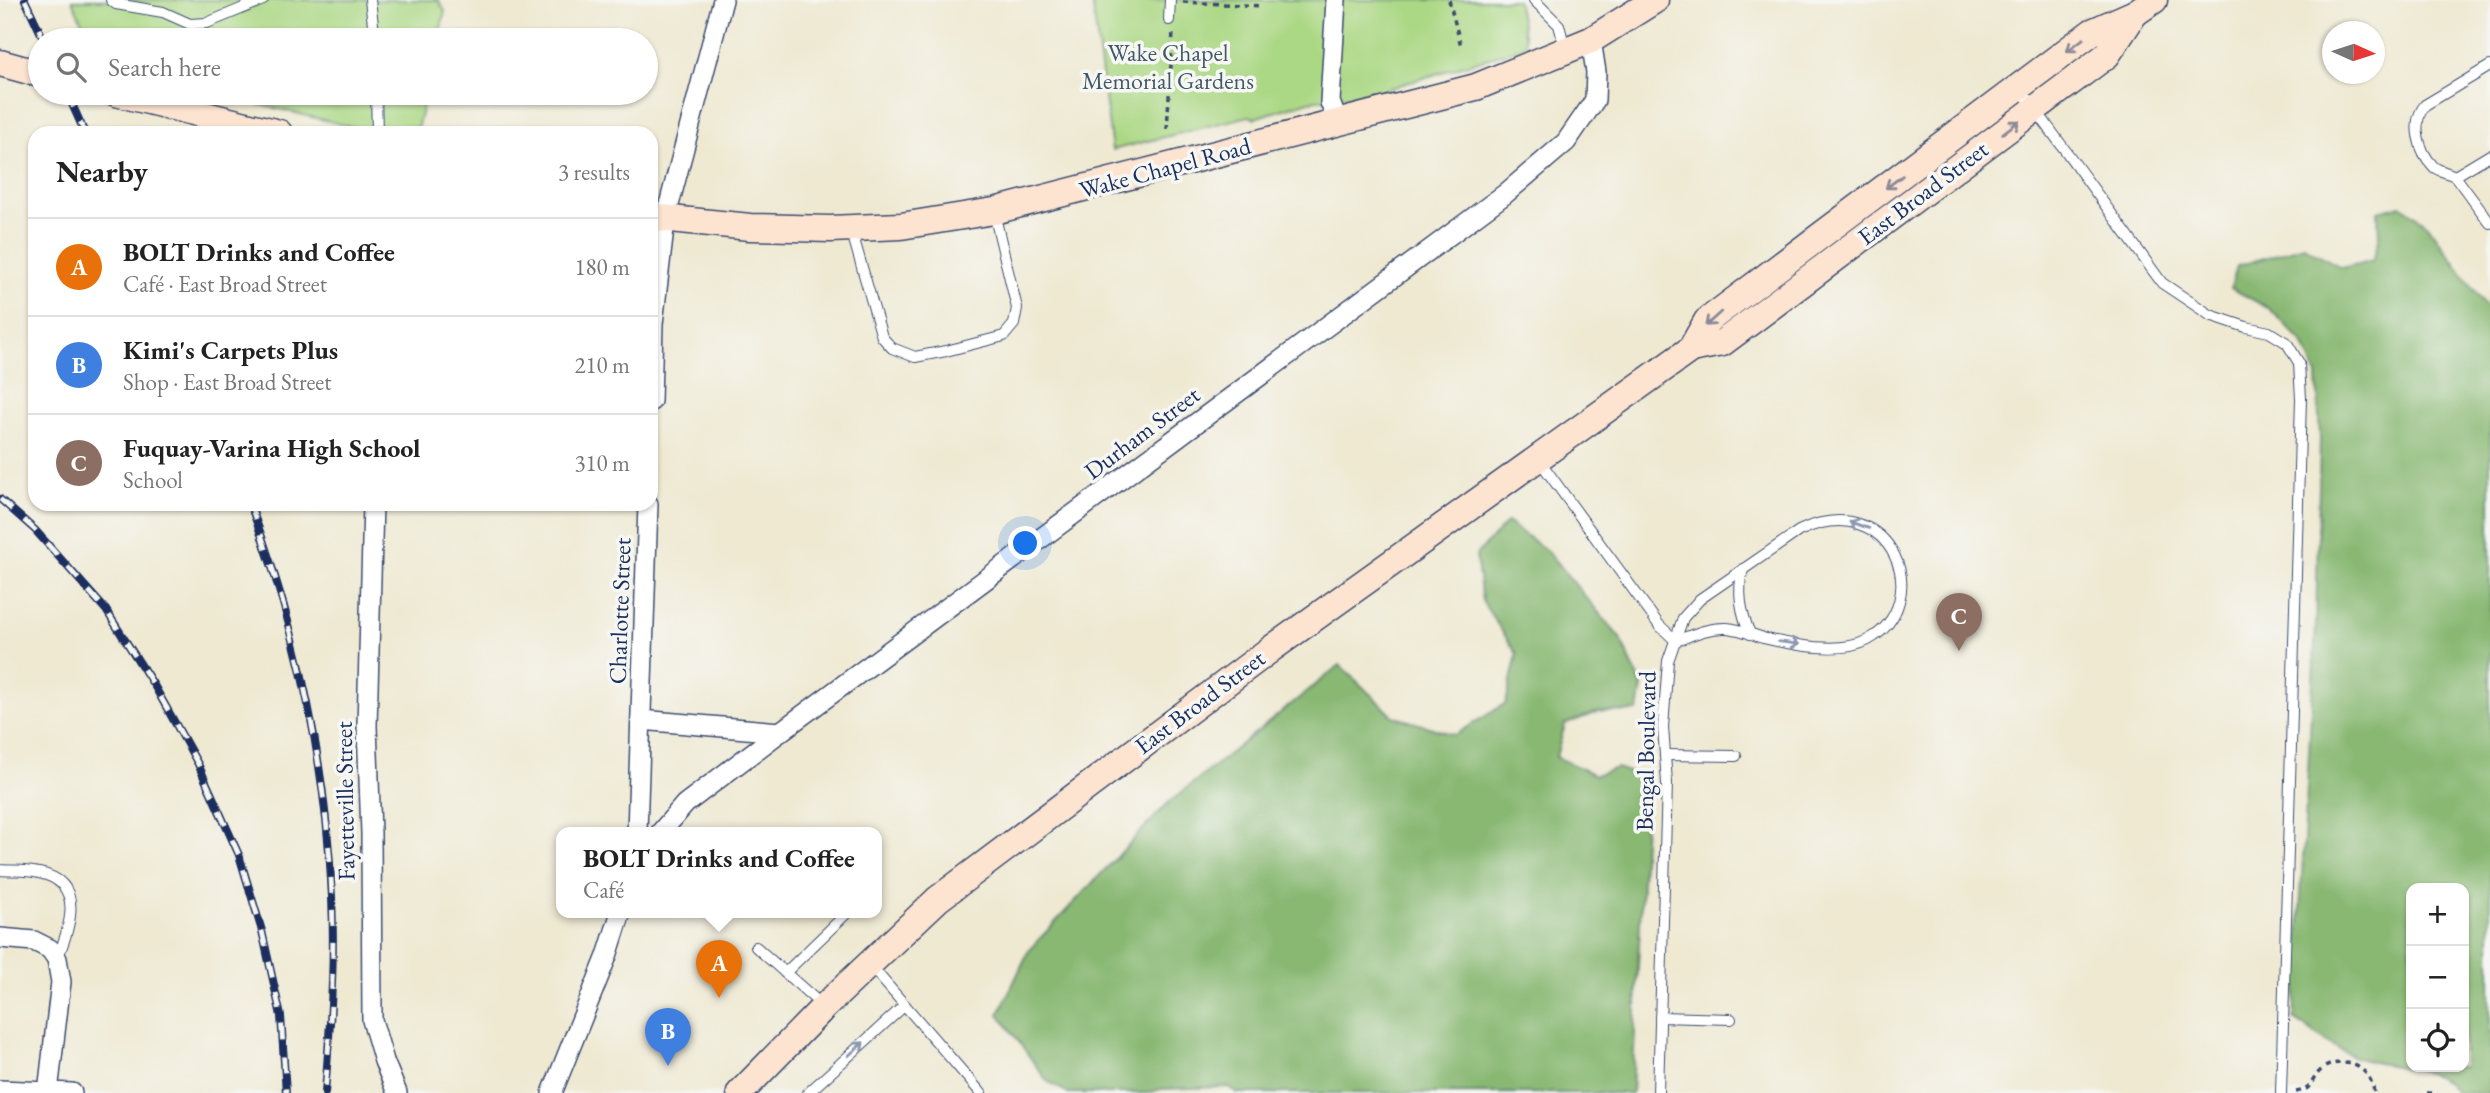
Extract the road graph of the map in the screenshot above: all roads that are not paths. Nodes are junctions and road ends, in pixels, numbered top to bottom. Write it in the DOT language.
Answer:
graph roads {
  1 [pos="111,0"];
  2 [pos="158,0"];
  3 [pos="263,0"];
  4 [pos="370,0"];
  5 [pos="723,0"];
  6 [pos="1170,0"];
  7 [pos="1336,0"];
  8 [pos="1534,0"];
  9 [pos="1655,0"];
  10 [pos="2145,6"];
  11 [pos="163,12"];
  12 [pos="1168,20"];
  13 [pos="374,28"];
  14 [pos="1591,40"];
  15 [pos="1566,52"];
  16 [pos="0,64"];
  17 [pos="2490,66"];
  18 [pos="28,71"];
  19 [pos="2019,87"];
  20 [pos="165,105"];
  21 [pos="376,105"];
  22 [pos="2036,108"];
  23 [pos="1338,123"];
  24 [pos="250,126"];
  25 [pos="377,126"];
  26 [pos="2490,155"];
  27 [pos="2455,176"];
  28 [pos="994,211"];
  29 [pos="658,219"];
  30 [pos="2490,223"];
  31 [pos="850,228"];
  32 [pos="1691,349"];
  33 [pos="1538,458"];
  34 [pos="373,511"];
  35 [pos="648,511"];
  36 [pos="1743,569"];
  37 [pos="1750,634"];
  38 [pos="1675,641"];
  39 [pos="641,720"];
  40 [pos="780,732"];
  41 [pos="1665,755"];
  42 [pos="1736,756"];
  43 [pos="637,827"];
  44 [pos="665,827"];
  45 [pos="0,870"];
  46 [pos="619,918"];
  47 [pos="842,918"];
  48 [pos="0,938"];
  49 [pos="756,947"];
  50 [pos="57,960"];
  51 [pos="869,965"];
  52 [pos="785,973"];
  53 [pos="905,1005"];
  54 [pos="824,1007"];
  55 [pos="1660,1017"];
  56 [pos="1731,1019"];
  57 [pos="0,1090"];
  58 [pos="48,1092"];
  59 [pos="72,1093"];
  60 [pos="397,1093"];
  61 [pos="552,1093"];
  62 [pos="740,1093"];
  63 [pos="808,1093"];
  64 [pos="981,1093"];
  65 [pos="1658,1093"];
  66 [pos="2281,1093"];
  1 -- 11 [label="lane"];
  2 -- 11 [label="lane"];
  3 -- 11 [label="lane"];
  4 -- 13 [label="lane"];
  5 -- 29 [label="street"];
  6 -- 12 [label="lane"];
  7 -- 23 [label="street"];
  8 -- 15 [label="lane"];
  9 -- 14 [label="main road, Wake Chapel Road"];
  10 -- 19 [label="main road, East Broad Street, one-way"];
  10 -- 22 [label="main road, East Broad Street"];
  14 -- 15 [label="main road, Wake Chapel Road"];
  14 -- 40 [label="street, Durham Street"];
  15 -- 23 [label="main road, Wake Chapel Road"];
  16 -- 18 [label="main road"];
  17 -- 27 [label="lane"];
  19 -- 22 [label="lane"];
  19 -- 32 [label="main road, East Broad Street, one-way"];
  20 -- 24 [label="main road"];
  21 -- 25 [label="lane"];
  32 -- 22 [label="main road, East Broad Street, one-way"];
  22 -- 66 [label="lane"];
  23 -- 28 [label="main road, Wake Chapel Road"];
  26 -- 27 [label="lane"];
  27 -- 30 [label="lane"];
  28 -- 31 [label="main road, Wake Chapel Road"];
  28 -- 31 [label="lane"];
  29 -- 31 [label="main road, Wake Chapel Road"];
  32 -- 33 [label="main road, East Broad Street"];
  33 -- 38 [label="lane, Bengal Boulevard"];
  33 -- 51 [label="main road, East Broad Street"];
  34 -- 60 [label="street, Fayetteville Street"];
  35 -- 39 [label="street, Charlotte Street"];
  36 -- 37 [label="lane"];
  37 -- 36 [label="lane, one-way"];
  36 -- 38 [label="lane"];
  37 -- 38 [label="lane"];
  38 -- 41 [label="lane, Bengal Boulevard"];
  39 -- 40 [label="street, Charlotte Street"];
  39 -- 43 [label="street, Charlotte Street"];
  40 -- 44 [label="street, Durham Street"];
  41 -- 42 [label="lane"];
  41 -- 55 [label="lane, Bengal Boulevard"];
  45 -- 50 [label="lane"];
  46 -- 61 [label="street"];
  47 -- 52 [label="lane"];
  48 -- 50 [label="street"];
  49 -- 52 [label="lane"];
  50 -- 58 [label="street"];
  51 -- 53 [label="lane"];
  51 -- 54 [label="main road, East Broad Street"];
  52 -- 54 [label="lane"];
  63 -- 53 [label="lane, one-way"];
  53 -- 64 [label="lane"];
  54 -- 62 [label="main road, East Broad Street"];
  55 -- 56 [label="lane"];
  55 -- 65 [label="lane, Bengal Boulevard"];
  57 -- 58 [label="street"];
  58 -- 59 [label="street"];
}
